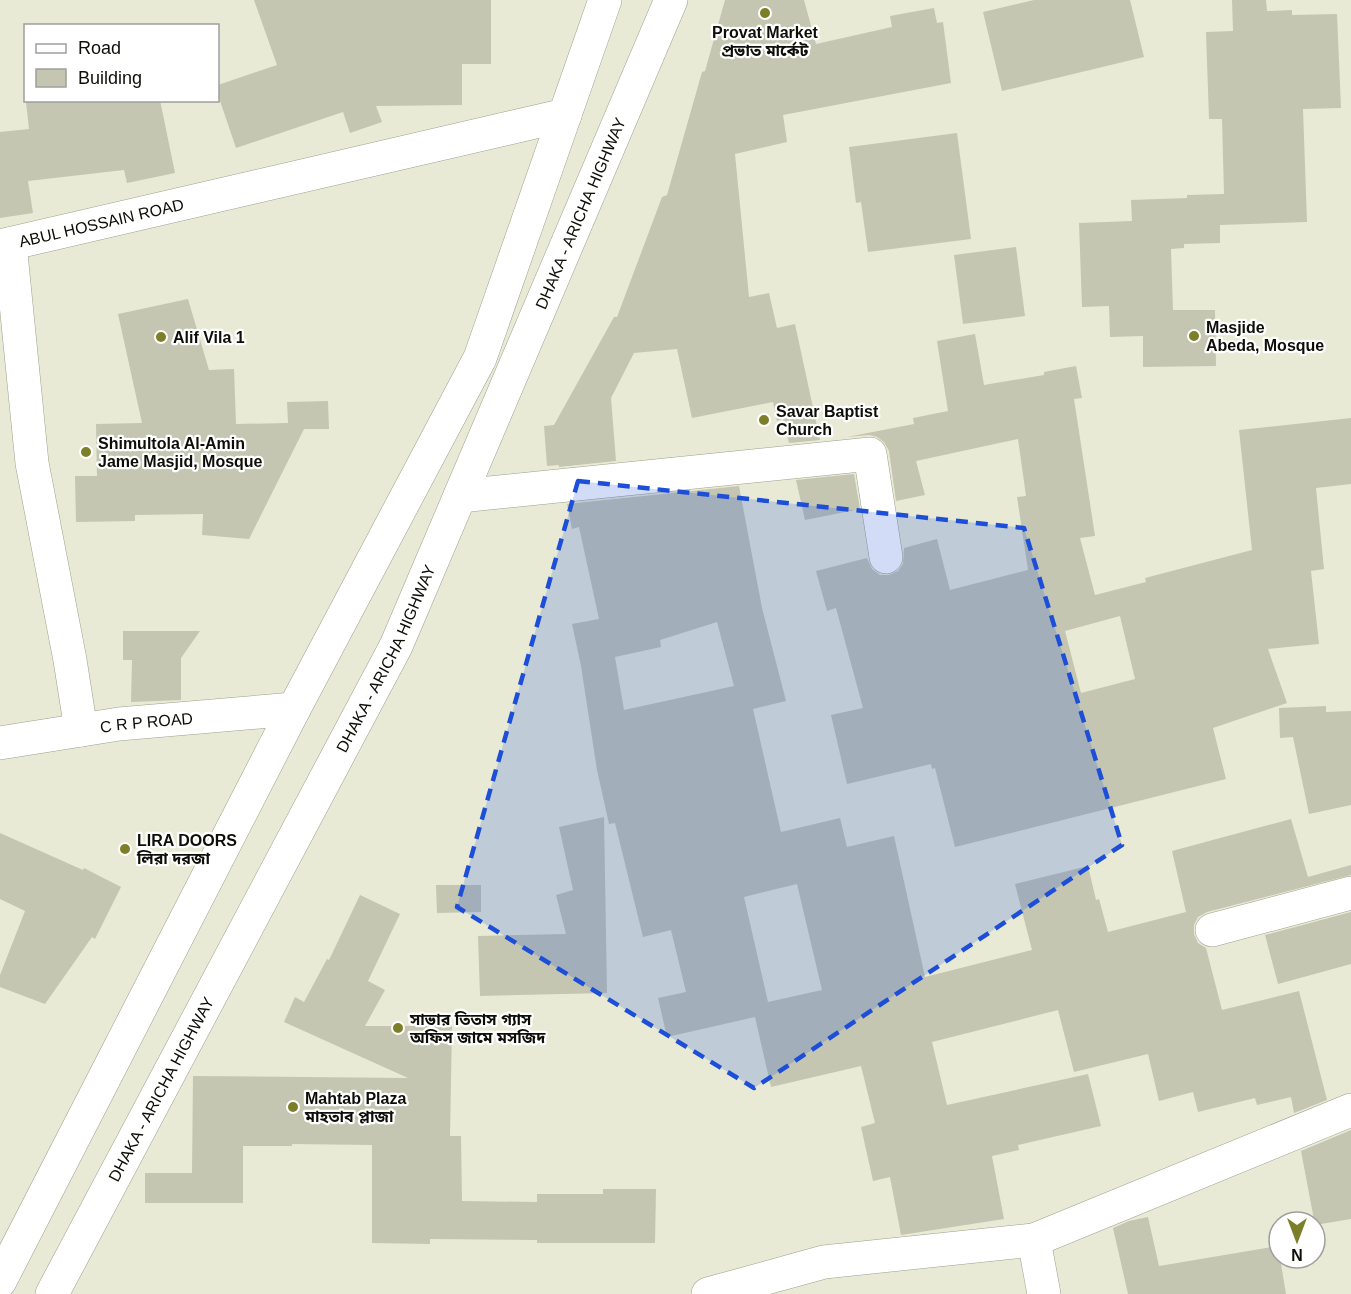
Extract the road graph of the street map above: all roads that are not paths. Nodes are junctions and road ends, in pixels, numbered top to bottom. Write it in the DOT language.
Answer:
graph roads {
  1 [pos="605,0"];
  2 [pos="671,0"];
  3 [pos="565,115"];
  4 [pos="5,245"];
  5 [pos="460,496"];
  6 [pos="886,557"];
  7 [pos="294,709"];
  8 [pos="81,730"];
  9 [pos="0,743"];
  10 [pos="1351,893"];
  11 [pos="1212,930"];
  12 [pos="1351,1110"];
  13 [pos="1034,1240"];
  14 [pos="0,1281"];
  15 [pos="52,1294"];
  16 [pos="708,1294"];
  17 [pos="1044,1294"];
  1 -- 3 [label="main road"];
  2 -- 5 [label="main road, DHAKA - ARICHA HIGHWAY"];
  3 -- 4 [label="main road, ABUL HOSSAIN ROAD"];
  3 -- 7 [label="main road"];
  4 -- 8 [label="main road, ABUL HOSSAIN ROAD"];
  5 -- 6 [label="main road"];
  5 -- 15 [label="main road, DHAKA - ARICHA HIGHWAY"];
  7 -- 8 [label="main road, C R P ROAD"];
  7 -- 14 [label="main road"];
  8 -- 9 [label="main road, C R P ROAD"];
  10 -- 11 [label="main road"];
  12 -- 13 [label="main road"];
  13 -- 16 [label="main road"];
  13 -- 17 [label="main road"];
}
